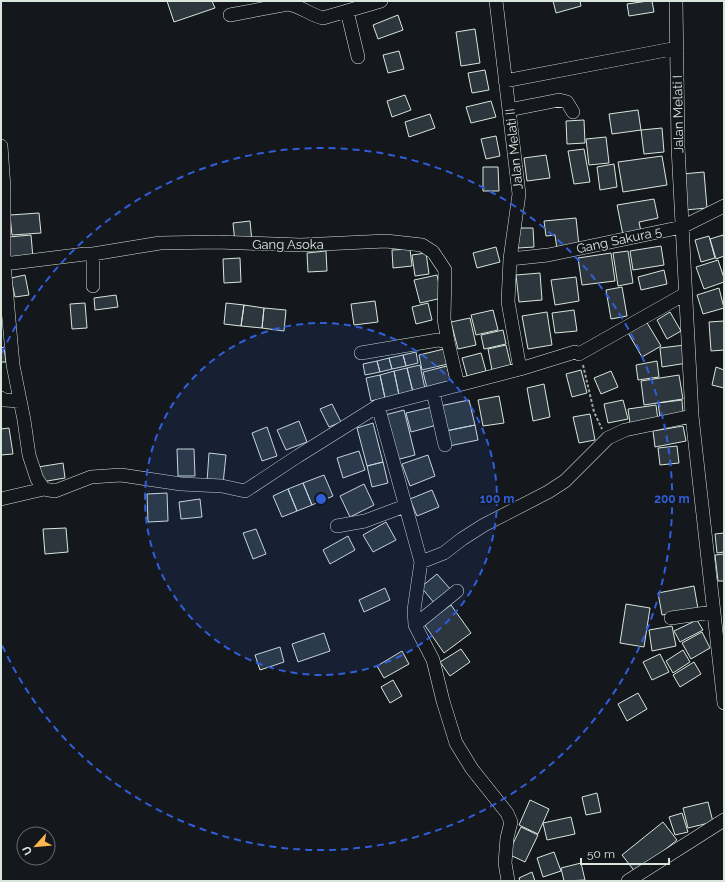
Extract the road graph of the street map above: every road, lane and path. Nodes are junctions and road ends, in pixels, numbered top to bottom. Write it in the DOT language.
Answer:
graph roads {
  1 [pos="381,1"];
  2 [pos="496,1"];
  3 [pos="676,1"];
  4 [pos="260,5"];
  5 [pos="347,11"];
  6 [pos="230,16"];
  7 [pos="677,48"];
  8 [pos="358,58"];
  9 [pos="505,81"];
  10 [pos="509,110"];
  11 [pos="573,112"];
  12 [pos="1,146"];
  13 [pos="2,188"];
  14 [pos="724,206"];
  15 [pos="682,227"];
  16 [pos="94,254"];
  17 [pos="510,259"];
  18 [pos="4,264"];
  19 [pos="93,286"];
  20 [pos="685,294"];
  21 [pos="448,342"];
  22 [pos="361,353"];
  23 [pos="579,354"];
  24 [pos="520,369"];
  25 [pos="458,385"];
  26 [pos="433,392"];
  27 [pos="1,398"];
  28 [pos="20,401"];
  29 [pos="378,406"];
  30 [pos="692,416"];
  31 [pos="608,438"];
  32 [pos="445,445"];
  33 [pos="44,489"];
  34 [pos="1,499"];
  35 [pos="405,506"];
  36 [pos="337,526"];
  37 [pos="421,562"];
  38 [pos="457,591"];
  39 [pos="713,612"];
  40 [pos="671,618"];
  41 [pos="415,625"];
  42 [pos="724,703"];
  43 [pos="724,820"];
  44 [pos="508,881"];
  45 [pos="628,881"];
  1 -- 5 [label="street"];
  2 -- 9 [label="street, Jalan Melati II"];
  3 -- 7 [label="street, Jalan Melati I"];
  4 -- 5 [label="street"];
  4 -- 6 [label="street"];
  5 -- 8 [label="street"];
  7 -- 9 [label="street"];
  7 -- 15 [label="street, Jalan Melati I"];
  9 -- 10 [label="street, Jalan Melati II"];
  10 -- 11 [label="street"];
  10 -- 17 [label="street, Jalan Melati II"];
  12 -- 13 [label="street"];
  13 -- 18 [label="street"];
  14 -- 15 [label="street, Gang Sakura 5"];
  15 -- 17 [label="street, Gang Sakura 5"];
  15 -- 20 [label="street, Jalan Melati I"];
  16 -- 18 [label="street, Gang Asoka"];
  16 -- 19 [label="street"];
  16 -- 21 [label="street, Gang Asoka"];
  17 -- 24 [label="street, Jalan Melati II"];
  18 -- 28 [label="street"];
  20 -- 23 [label="street"];
  20 -- 30 [label="street, Jalan Melati I"];
  21 -- 22 [label="street"];
  21 -- 25 [label="street, Gang Asoka"];
  23 -- 24 [label="street"];
  23 -- 31 [label="path"];
  24 -- 25 [label="street"];
  25 -- 26 [label="street"];
  26 -- 29 [label="street"];
  26 -- 32 [label="street"];
  27 -- 28 [label="street"];
  28 -- 33 [label="street"];
  29 -- 33 [label="street"];
  29 -- 35 [label="street"];
  30 -- 31 [label="street"];
  30 -- 39 [label="street, Jalan Melati I"];
  31 -- 37 [label="street"];
  33 -- 34 [label="street"];
  35 -- 36 [label="street"];
  35 -- 37 [label="street"];
  37 -- 41 [label="street"];
  38 -- 41 [label="street"];
  39 -- 40 [label="street"];
  39 -- 42 [label="street, Jalan Melati I"];
  41 -- 44 [label="street"];
  43 -- 45 [label="street"];
}
